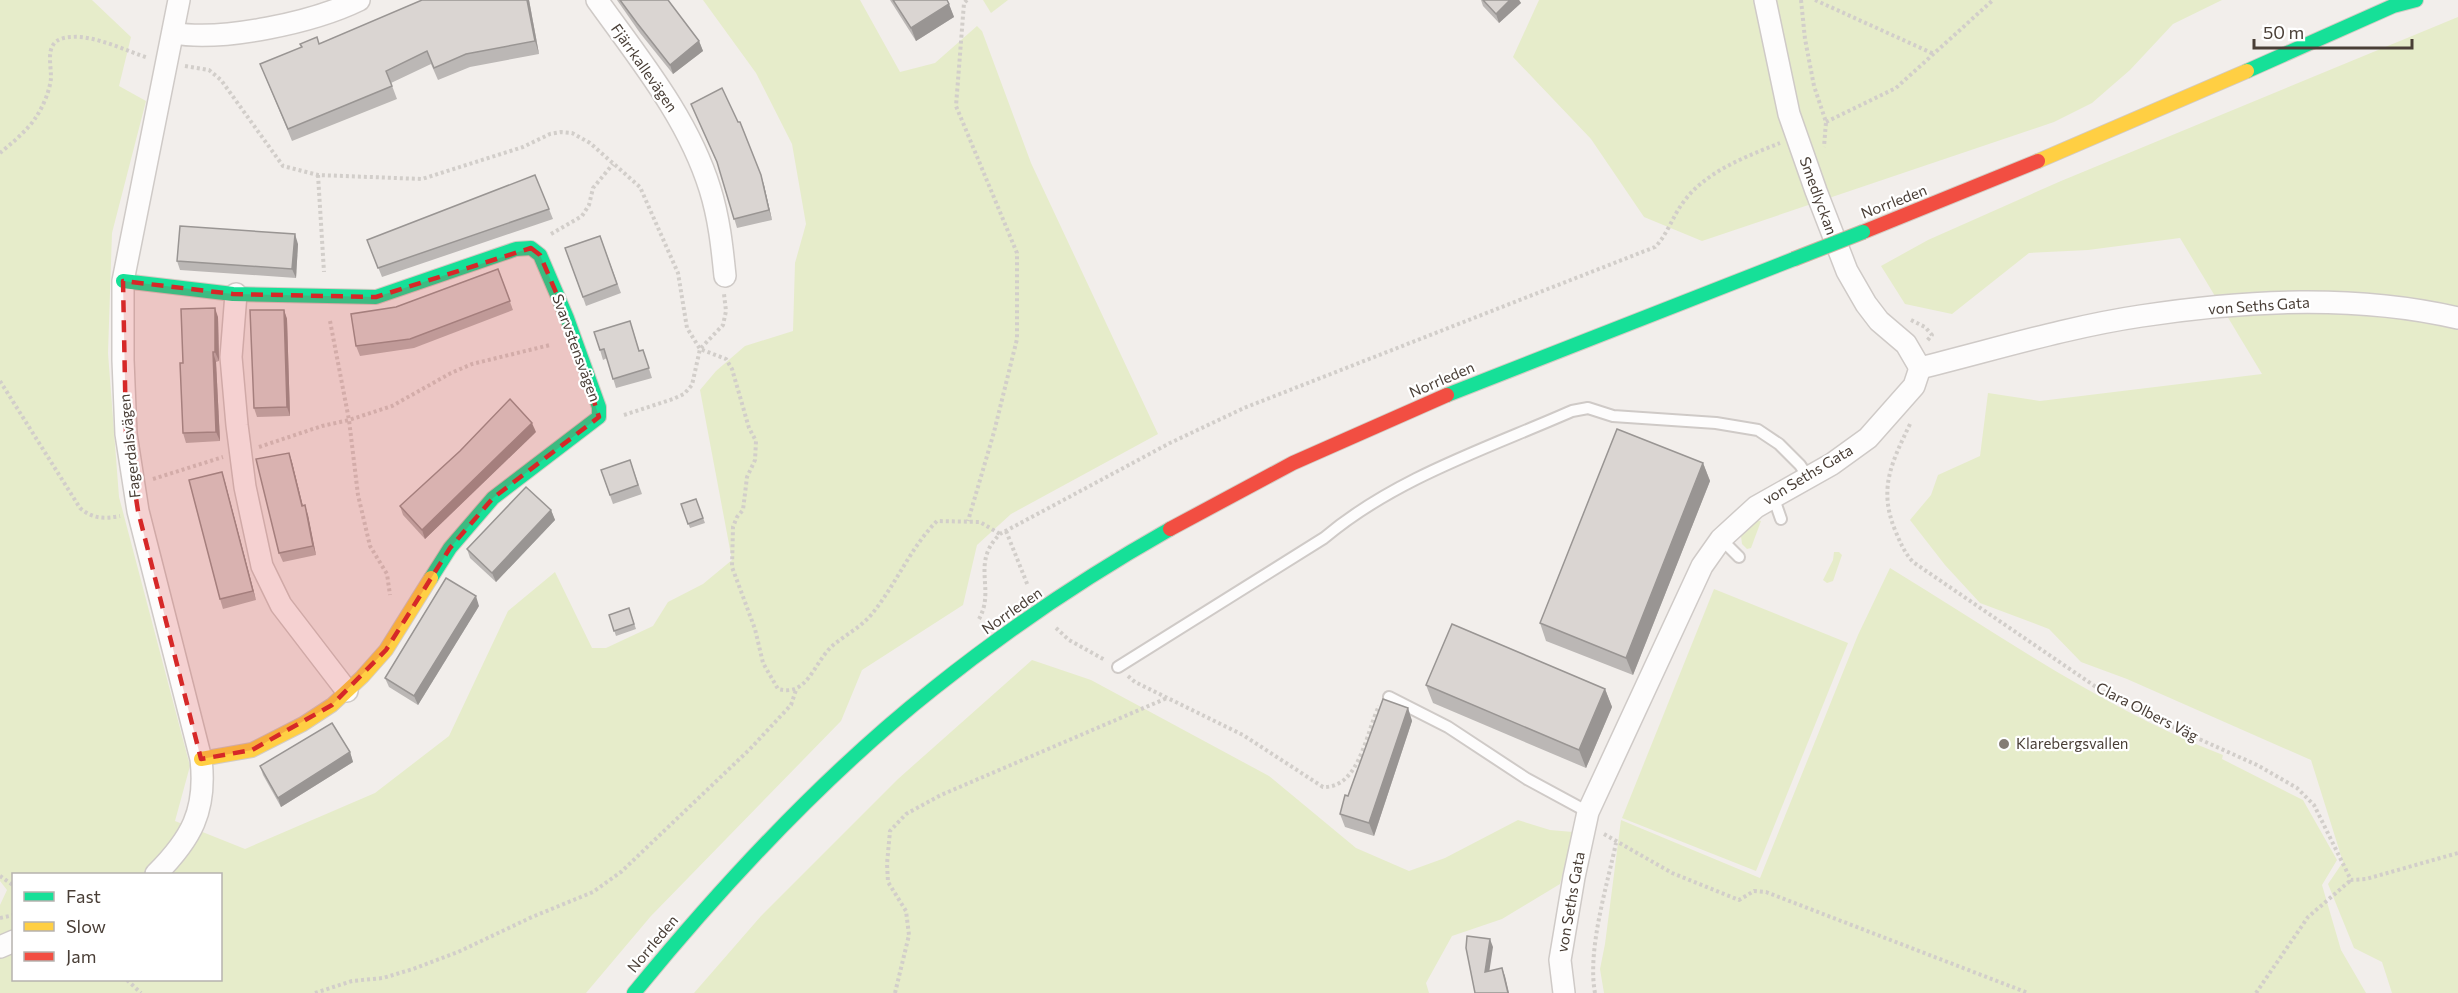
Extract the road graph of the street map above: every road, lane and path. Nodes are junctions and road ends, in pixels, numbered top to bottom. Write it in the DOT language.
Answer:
graph roads {
  1 [pos="179,0"];
  2 [pos="359,0"];
  3 [pos="597,0"];
  4 [pos="967,0"];
  5 [pos="1765,0"];
  6 [pos="1801,0"];
  7 [pos="1815,0"];
  8 [pos="1993,0"];
  9 [pos="2416,0"];
  10 [pos="2397,3"];
  11 [pos="320,7"];
  12 [pos="173,33"];
  13 [pos="1934,54"];
  14 [pos="1826,122"];
  15 [pos="1824,151"];
  16 [pos="614,164"];
  17 [pos="318,175"];
  18 [pos="533,249"];
  19 [pos="725,276"];
  20 [pos="123,281"];
  21 [pos="236,294"];
  22 [pos="326,296"];
  23 [pos="1907,317"];
  24 [pos="2458,318"];
  25 [pos="574,339"];
  26 [pos="1917,362"];
  27 [pos="0,381"];
  28 [pos="1906,396"];
  29 [pos="599,417"];
  30 [pos="349,420"];
  31 [pos="240,453"];
  32 [pos="1808,477"];
  33 [pos="149,480"];
  34 [pos="1773,496"];
  35 [pos="138,511"];
  36 [pos="1781,519"];
  37 [pos="968,521"];
  38 [pos="1006,531"];
  39 [pos="1721,539"];
  40 [pos="1739,557"];
  41 [pos="1032,594"];
  42 [pos="390,596"];
  43 [pos="1053,626"];
  44 [pos="1118,667"];
  45 [pos="797,690"];
  46 [pos="347,691"];
  47 [pos="1389,697"];
  48 [pos="1167,698"];
  49 [pos="201,759"];
  50 [pos="1587,817"];
  51 [pos="1616,843"];
  52 [pos="2458,853"];
  53 [pos="157,873"];
  54 [pos="2351,880"];
  55 [pos="128,981"];
  56 [pos="141,993"];
  57 [pos="315,993"];
  58 [pos="634,993"];
  59 [pos="895,993"];
  60 [pos="1564,993"];
  61 [pos="1595,993"];
  62 [pos="2028,993"];
  63 [pos="2256,993"];
  1 -- 12 [label="street, Fagerdalsvägen"];
  2 -- 11 [label="street"];
  3 -- 19 [label="street, Fjärrkallevägen"];
  4 -- 37 [label="path"];
  5 -- 26 [label="street, Smedlyckan"];
  6 -- 14 [label="path"];
  7 -- 13 [label="path"];
  8 -- 13 [label="path"];
  9 -- 10 [label="main road, Norrleden"];
  10 -- 58 [label="main road, Norrleden, bridge"];
  11 -- 12 [label="street"];
  12 -- 20 [label="street, Fagerdalsvägen"];
  13 -- 14 [label="path"];
  14 -- 15 [label="path"];
  16 -- 18 [label="path"];
  17 -- 22 [label="path"];
  18 -- 22 [label="main road"];
  18 -- 25 [label="main road, Svarvstensvägen"];
  19 -- 29 [label="path"];
  20 -- 21 [label="main road"];
  20 -- 35 [label="street, Fagerdalsvägen"];
  21 -- 22 [label="main road"];
  21 -- 31 [label="street"];
  22 -- 30 [label="path"];
  23 -- 26 [label="path"];
  24 -- 26 [label="street, von Seths Gata"];
  25 -- 29 [label="main road, Svarvstensvägen"];
  25 -- 30 [label="path"];
  26 -- 28 [label="street, von Seths Gata"];
  27 -- 35 [label="path"];
  28 -- 32 [label="street, von Seths Gata"];
  28 -- 54 [label="path, Clara Olbers Väg"];
  29 -- 46 [label="main road, Svarvstensvägen"];
  30 -- 31 [label="path"];
  30 -- 42 [label="path"];
  31 -- 33 [label="path"];
  31 -- 46 [label="street"];
  32 -- 34 [label="street, von Seths Gata"];
  32 -- 44 [label="lane"];
  34 -- 36 [label="lane"];
  34 -- 39 [label="street, von Seths Gata"];
  35 -- 49 [label="street, Fagerdalsvägen"];
  38 -- 41 [label="path"];
  39 -- 40 [label="lane"];
  39 -- 50 [label="street, von Seths Gata"];
  43 -- 44 [label="path"];
  44 -- 48 [label="path"];
  45 -- 57 [label="path"];
  46 -- 49 [label="main road, Svarvstensvägen"];
  47 -- 48 [label="path"];
  47 -- 50 [label="lane"];
  48 -- 59 [label="path"];
  49 -- 53 [label="street, Fagerdalsvägen"];
  50 -- 51 [label="path"];
  50 -- 60 [label="street, von Seths Gata"];
  51 -- 61 [label="path"];
  51 -- 62 [label="path"];
  52 -- 54 [label="path"];
  54 -- 63 [label="path"];
  55 -- 56 [label="path"];
}
